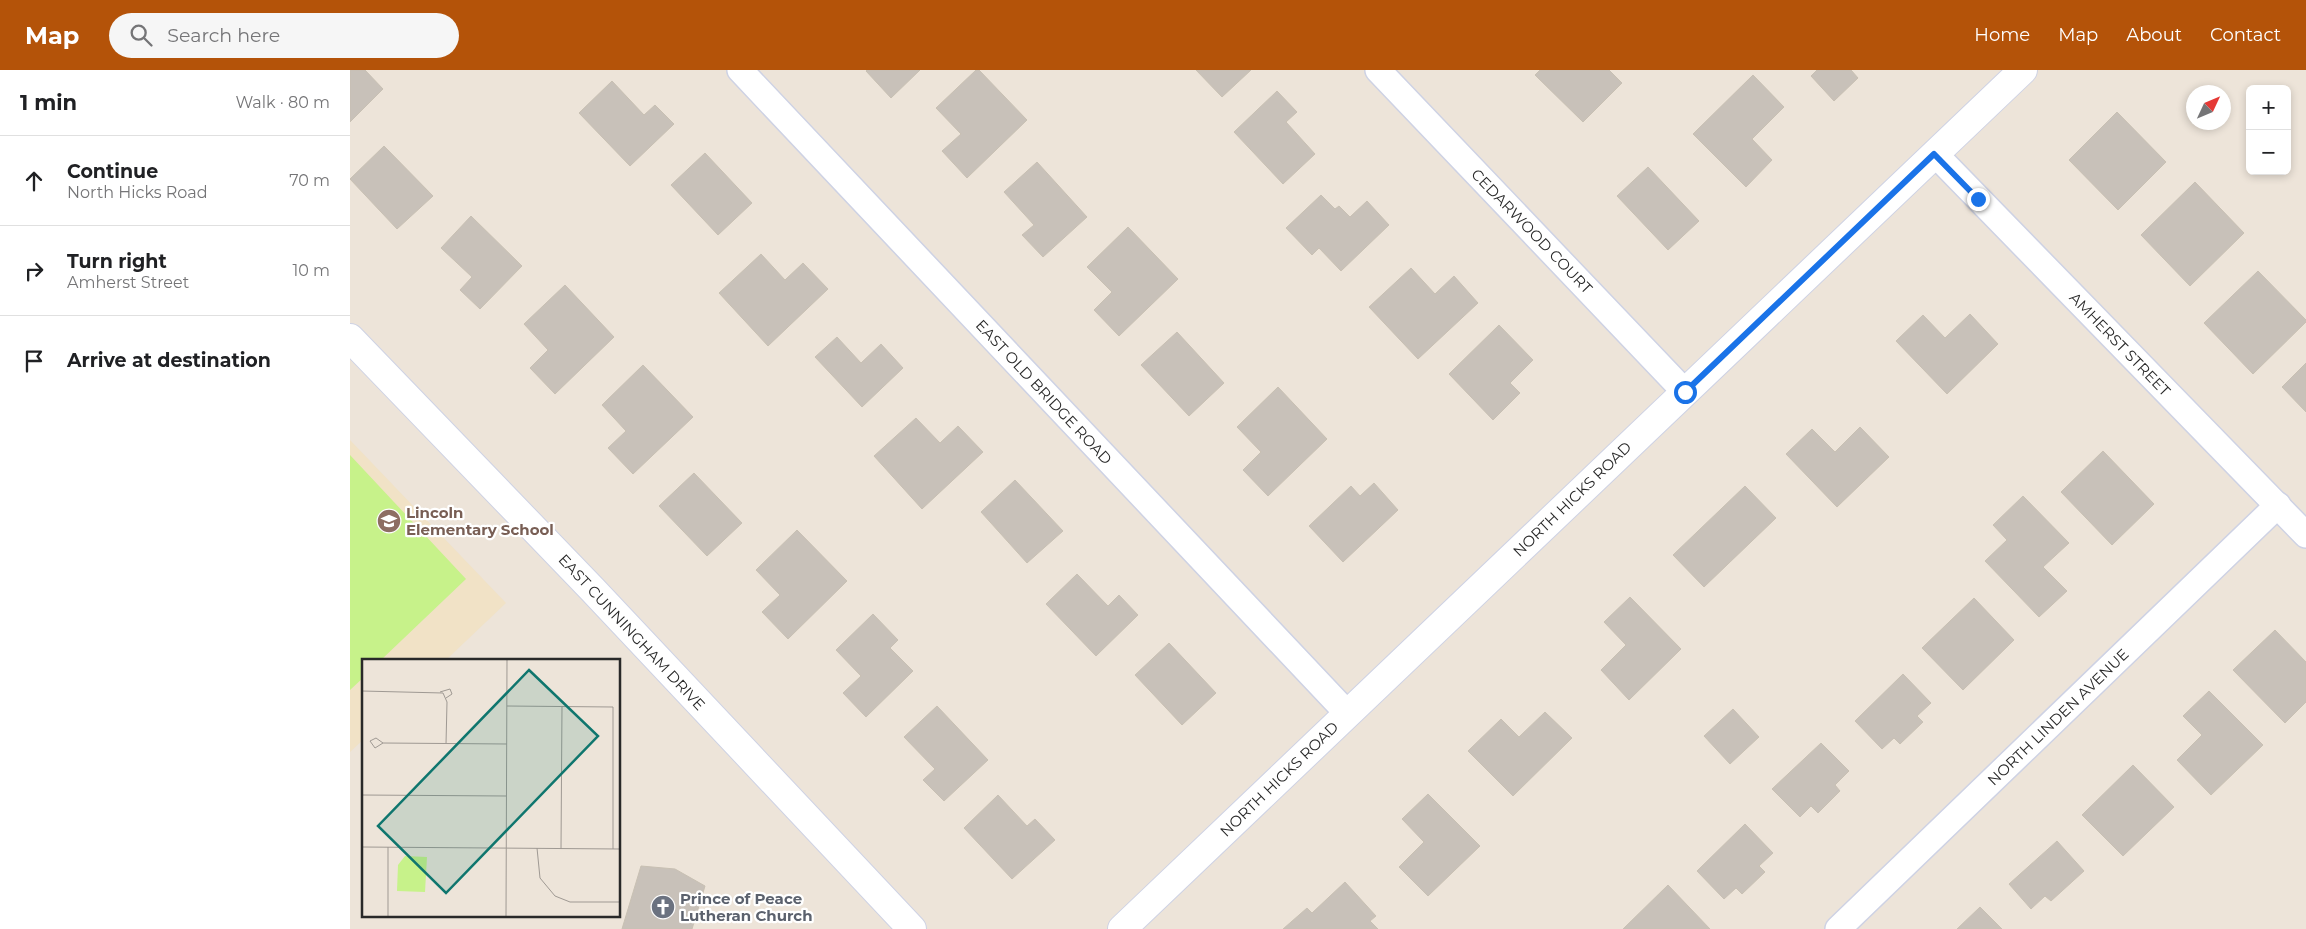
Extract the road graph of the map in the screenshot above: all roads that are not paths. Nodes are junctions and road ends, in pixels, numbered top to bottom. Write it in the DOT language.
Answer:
graph roads {
  1 [pos="740,70"];
  2 [pos="1378,70"];
  3 [pos="2023,70"];
  4 [pos="1934,154"];
  5 [pos="350,338"];
  6 [pos="1685,392"];
  7 [pos="2278,505"];
  8 [pos="2306,534"];
  9 [pos="1348,714"];
  10 [pos="912,929"];
  11 [pos="1122,929"];
  12 [pos="1838,929"];
  1 -- 9 [label="street, EAST OLD BRIDGE ROAD"];
  2 -- 6 [label="street, CEDARWOOD COURT"];
  3 -- 4 [label="main road, NORTH HICKS ROAD"];
  4 -- 6 [label="main road, NORTH HICKS ROAD"];
  4 -- 7 [label="street, AMHERST STREET"];
  5 -- 10 [label="main road, EAST CUNNINGHAM DRIVE"];
  6 -- 9 [label="main road, NORTH HICKS ROAD"];
  7 -- 8 [label="street, AMHERST STREET"];
  7 -- 12 [label="street, NORTH LINDEN AVENUE"];
  9 -- 11 [label="main road, NORTH HICKS ROAD"];
}
